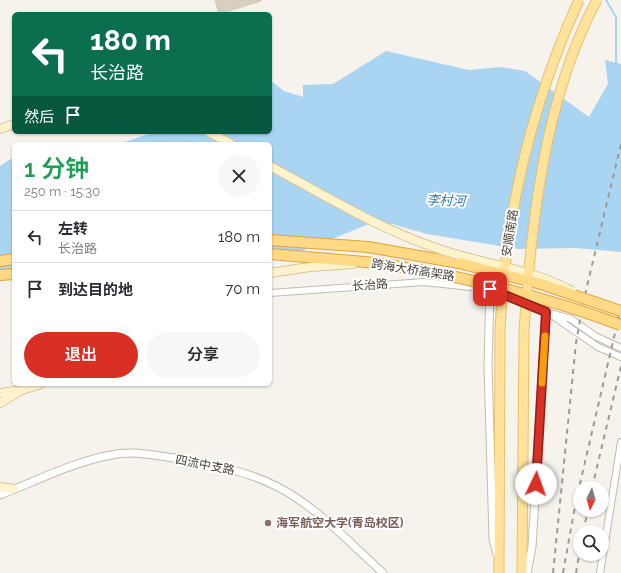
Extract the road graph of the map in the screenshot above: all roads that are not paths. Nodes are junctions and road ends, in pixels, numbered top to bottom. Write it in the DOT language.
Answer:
graph roads {
  1 [pos="579,0"];
  2 [pos="598,0"];
  3 [pos="12,125"];
  4 [pos="0,129"];
  5 [pos="213,134"];
  6 [pos="227,142"];
  7 [pos="272,167"];
  8 [pos="272,240"];
  9 [pos="272,254"];
  10 [pos="12,259"];
  11 [pos="0,261"];
  12 [pos="376,263"];
  13 [pos="272,273"];
  14 [pos="12,274"];
  15 [pos="0,276"];
  16 [pos="490,289"];
  17 [pos="272,293"];
  18 [pos="581,296"];
  19 [pos="621,310"];
  20 [pos="546,312"];
  21 [pos="621,325"];
  22 [pos="621,348"];
  23 [pos="621,357"];
  24 [pos="35,386"];
  25 [pos="22,390"];
  26 [pos="0,393"];
  27 [pos="0,403"];
  28 [pos="621,442"];
  29 [pos="0,486"];
  30 [pos="14,489"];
  31 [pos="0,495"];
  32 [pos="500,561"];
  33 [pos="384,573"];
  34 [pos="499,573"];
  35 [pos="522,573"];
  36 [pos="528,573"];
  37 [pos="600,573"];
  1 -- 32 [label="main road, 安顺南路, bridge"];
  2 -- 35 [label="main road, 安顺南路, bridge"];
  3 -- 4 [label="main road"];
  5 -- 6 [label="main road"];
  7 -- 18 [label="main road, bridge"];
  8 -- 18 [label="highway, 跨海大桥高架路, bridge"];
  9 -- 12 [label="highway, 跨海大桥高架路"];
  10 -- 11 [label="highway"];
  12 -- 13 [label="main road"];
  12 -- 21 [label="highway, 跨海大桥高架路, bridge"];
  14 -- 15 [label="highway"];
  16 -- 17 [label="street, 长治路"];
  16 -- 20 [label="street, 长治路"];
  16 -- 32 [label="street"];
  18 -- 19 [label="highway, 跨海大桥高架路, bridge"];
  20 -- 22 [label="street, 长治路"];
  20 -- 23 [label="street"];
  20 -- 36 [label="street"];
  24 -- 25 [label="main road"];
  25 -- 26 [label="main road"];
  25 -- 27 [label="main road"];
  28 -- 37 [label="street"];
  29 -- 30 [label="main road"];
  30 -- 31 [label="street, 四流中支路"];
  30 -- 33 [label="street, 四流中支路"];
  32 -- 34 [label="main road, 安顺南路"];
}
